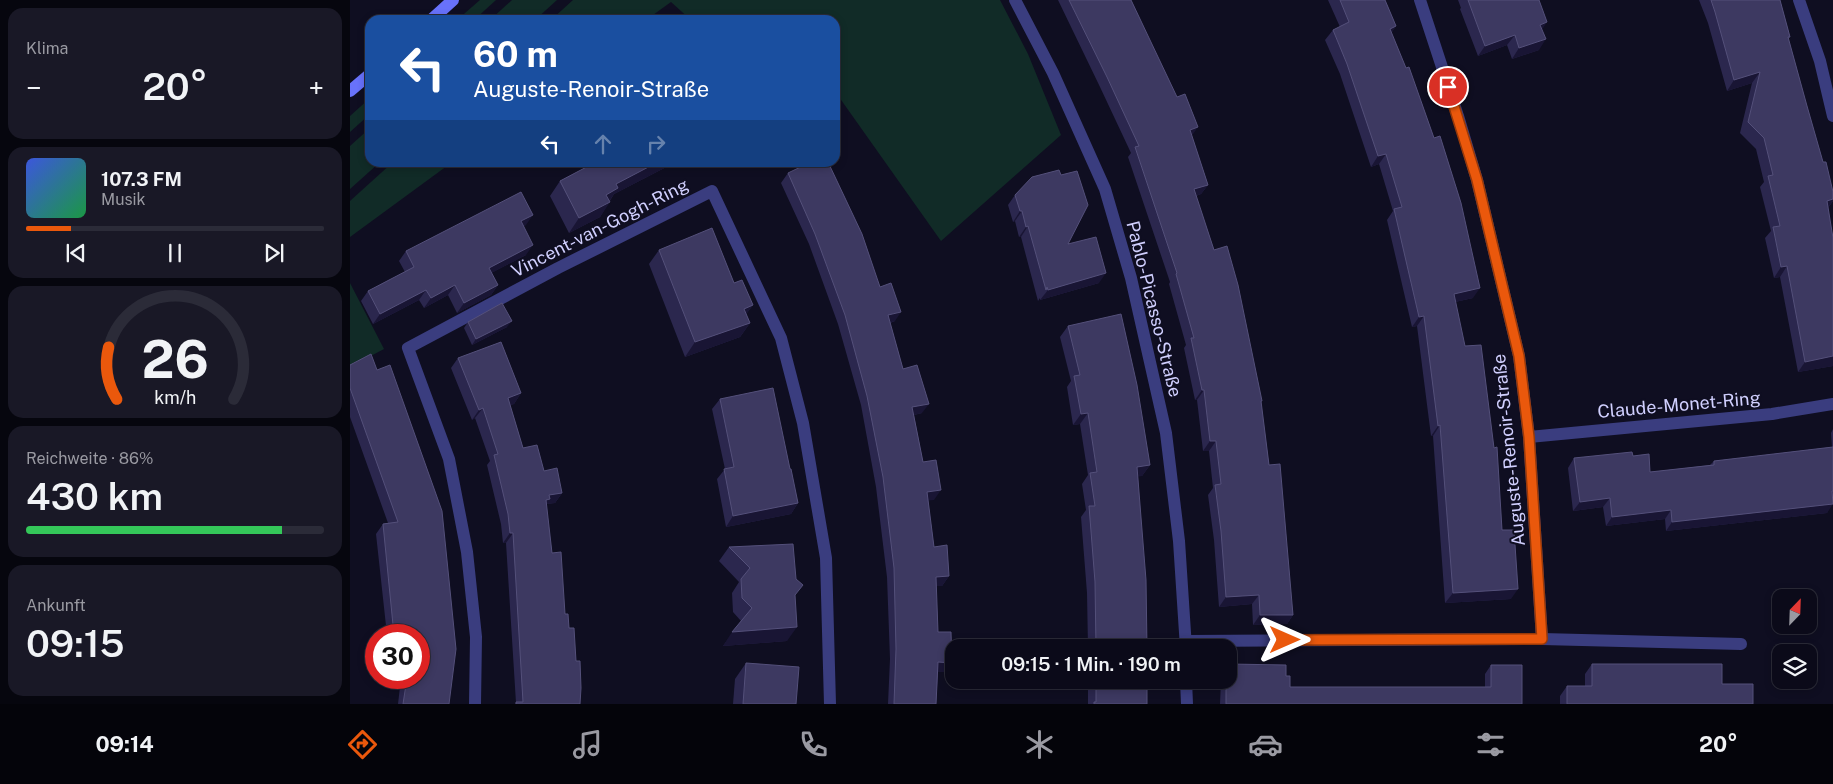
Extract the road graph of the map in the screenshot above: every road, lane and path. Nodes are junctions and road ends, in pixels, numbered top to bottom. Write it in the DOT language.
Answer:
graph roads {
  1 [pos="453,0"];
  2 [pos="1015,0"];
  3 [pos="1420,0"];
  4 [pos="1799,0"];
  5 [pos="436,15"];
  6 [pos="365,78"];
  7 [pos="350,91"];
  8 [pos="1833,116"];
  9 [pos="1833,404"];
  10 [pos="1529,437"];
  11 [pos="1186,639"];
  12 [pos="1542,639"];
  13 [pos="1237,643"];
  14 [pos="1741,644"];
  15 [pos="1186,689"];
  16 [pos="475,704"];
  17 [pos="830,704"];
  18 [pos="1187,704"];
  1 -- 5 [label="main road"];
  2 -- 11 [label="street, Pablo-Picasso-Straße"];
  3 -- 10 [label="street, Auguste-Renoir-Straße"];
  4 -- 8 [label="street"];
  6 -- 7 [label="main road"];
  9 -- 10 [label="street, Claude-Monet-Ring"];
  10 -- 12 [label="street, Auguste-Renoir-Straße"];
  12 -- 13 [label="street"];
  12 -- 14 [label="street"];
  15 -- 18 [label="street"];
  16 -- 17 [label="street, Vincent-van-Gogh-Ring"];
}
